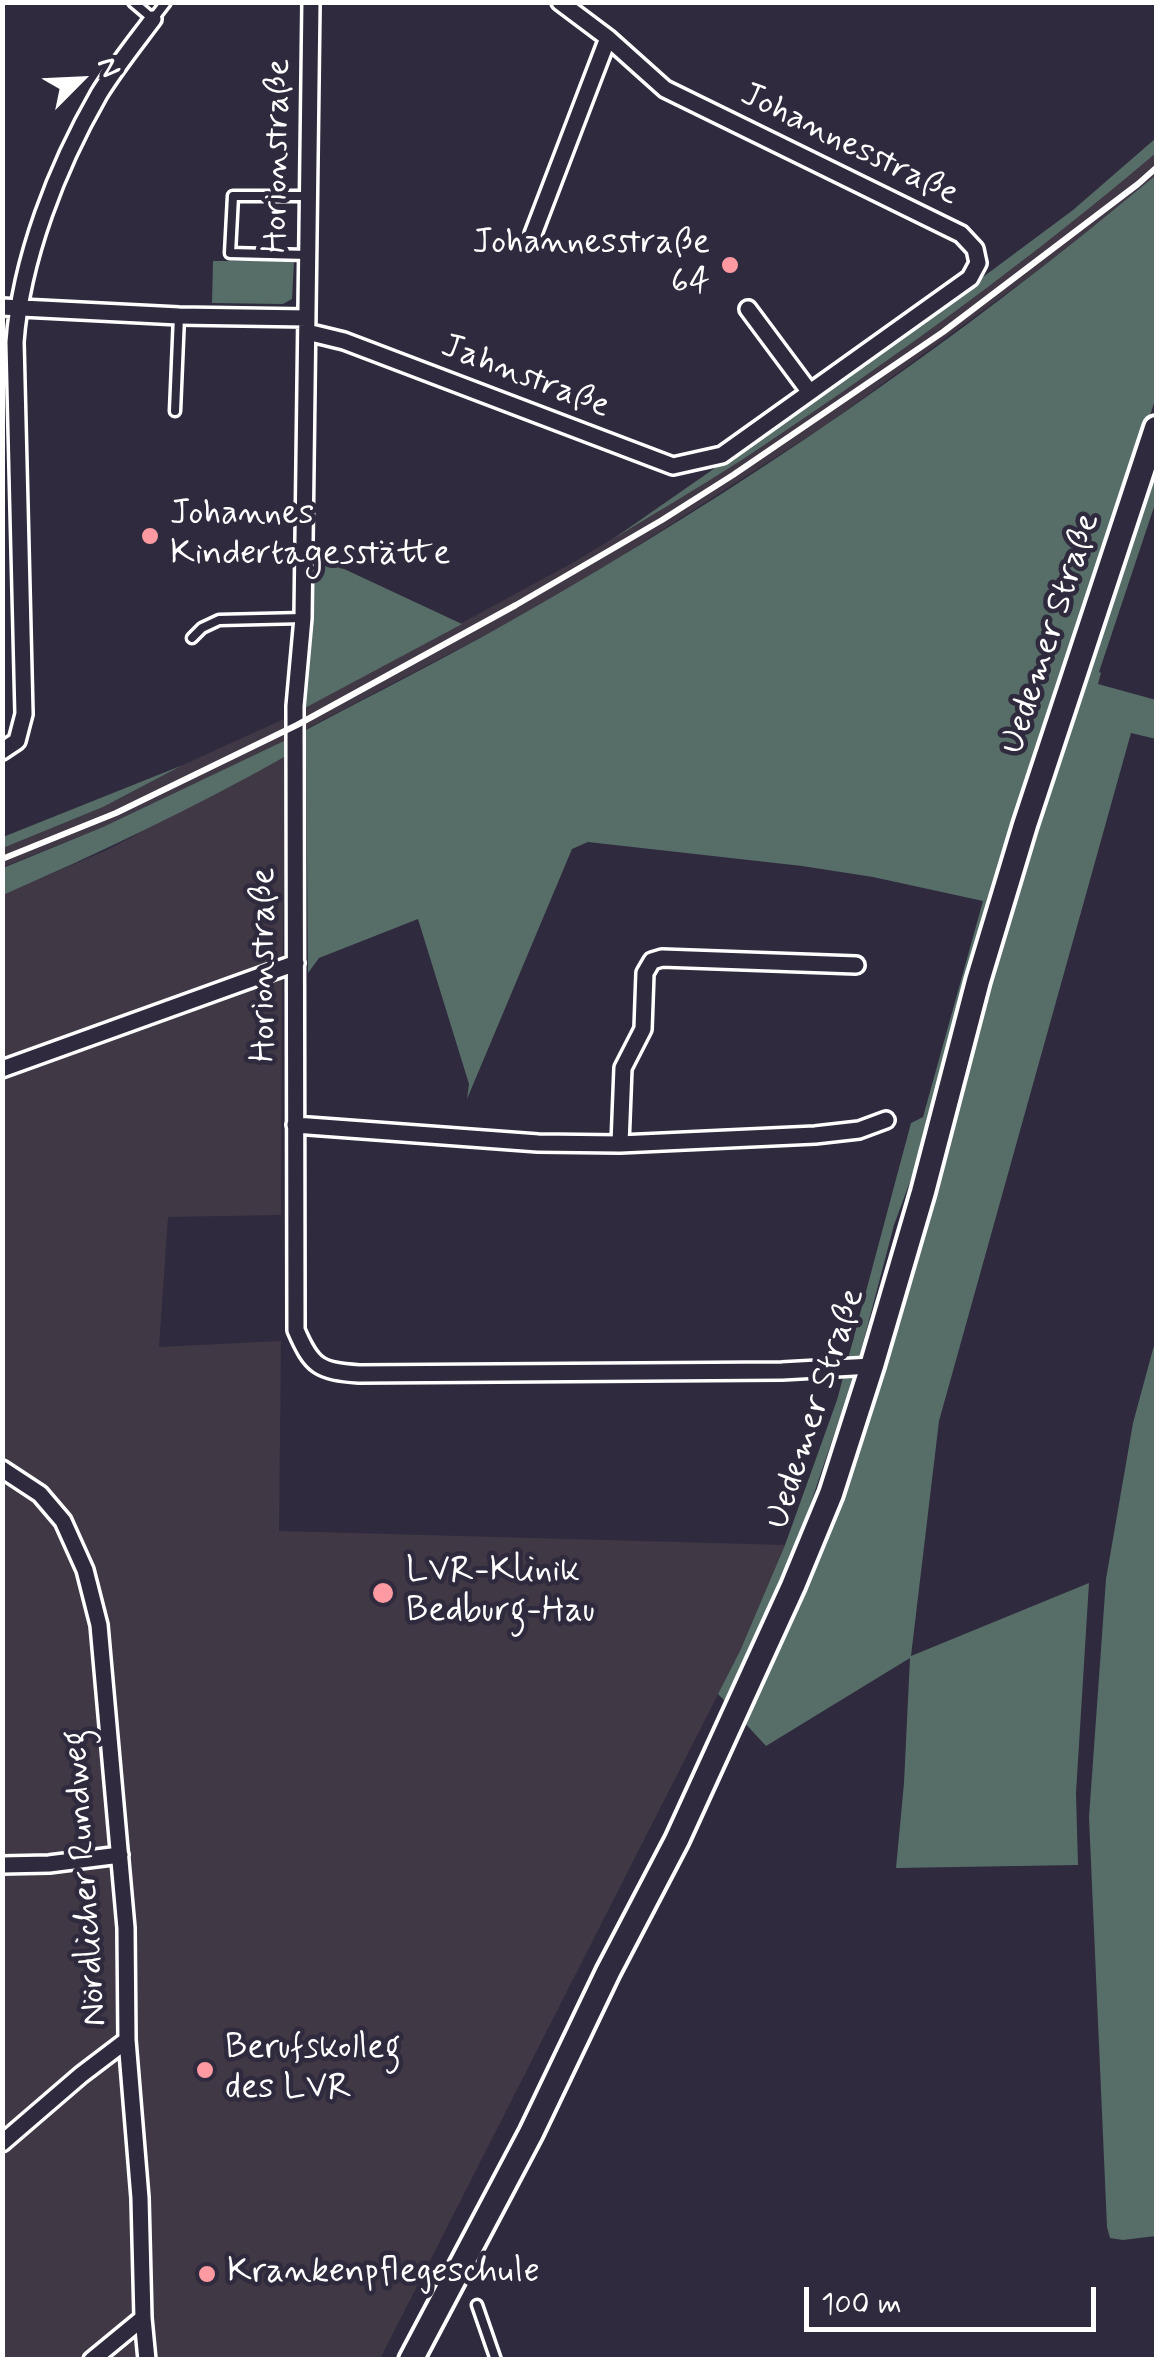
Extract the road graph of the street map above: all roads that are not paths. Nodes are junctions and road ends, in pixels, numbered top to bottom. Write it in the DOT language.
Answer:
graph roads {
  1 [pos="133,2"];
  2 [pos="166,2"];
  3 [pos="311,2"];
  4 [pos="560,2"];
  5 [pos="154,18"];
  6 [pos="608,38"];
  7 [pos="308,196"];
  8 [pos="534,234"];
  9 [pos="308,255"];
  10 [pos="10,308"];
  11 [pos="748,310"];
  12 [pos="179,316"];
  13 [pos="307,325"];
  14 [pos="809,391"];
  15 [pos="175,411"];
  16 [pos="1156,428"];
  17 [pos="722,455"];
  18 [pos="19,472"];
  19 [pos="2,480"];
  20 [pos="303,618"];
  21 [pos="192,638"];
  22 [pos="2,751"];
  23 [pos="296,963"];
  24 [pos="856,965"];
  25 [pos="2,1069"];
  26 [pos="886,1120"];
  27 [pos="295,1125"];
  28 [pos="620,1144"];
  29 [pos="872,1366"];
  30 [pos="2,1469"];
  31 [pos="120,1855"];
  32 [pos="2,1865"];
  33 [pos="127,2040"];
  34 [pos="2,2143"];
  35 [pos="477,2305"];
  36 [pos="143,2318"];
  37 [pos="92,2360"];
  38 [pos="148,2360"];
  39 [pos="411,2360"];
  40 [pos="496,2360"];
  1 -- 5 [label="lane"];
  2 -- 5 [label="lane"];
  3 -- 7 [label="street, Horionstraße"];
  4 -- 6 [label="street, Johannesstraße"];
  5 -- 10 [label="street"];
  6 -- 8 [label="street"];
  6 -- 14 [label="street, Johannesstraße"];
  7 -- 9 [label="street, Horionstraße"];
  7 -- 9 [label="lane"];
  9 -- 13 [label="street, Horionstraße"];
  10 -- 12 [label="street, Jahnstraße"];
  10 -- 18 [label="street"];
  11 -- 14 [label="street"];
  12 -- 13 [label="street, Jahnstraße"];
  12 -- 15 [label="lane"];
  13 -- 17 [label="street, Jahnstraße"];
  13 -- 20 [label="street, Horionstraße"];
  14 -- 17 [label="street, Johannesstraße"];
  16 -- 29 [label="main road, Uedemer Straße"];
  18 -- 19 [label="street"];
  18 -- 22 [label="street"];
  20 -- 21 [label="lane"];
  20 -- 23 [label="street, Horionstraße"];
  23 -- 25 [label="street"];
  23 -- 27 [label="street, Horionstraße"];
  24 -- 28 [label="street"];
  26 -- 28 [label="street"];
  27 -- 28 [label="street"];
  27 -- 29 [label="street, Horionstraße"];
  29 -- 39 [label="main road, Uedemer Straße"];
  30 -- 31 [label="street, Nördlicher Rundweg"];
  31 -- 32 [label="street"];
  31 -- 33 [label="street, Nördlicher Rundweg"];
  33 -- 34 [label="street"];
  33 -- 36 [label="street, Nördlicher Rundweg"];
  35 -- 40 [label="lane"];
  36 -- 37 [label="street"];
  36 -- 38 [label="street, Nördlicher Rundweg"];
}
